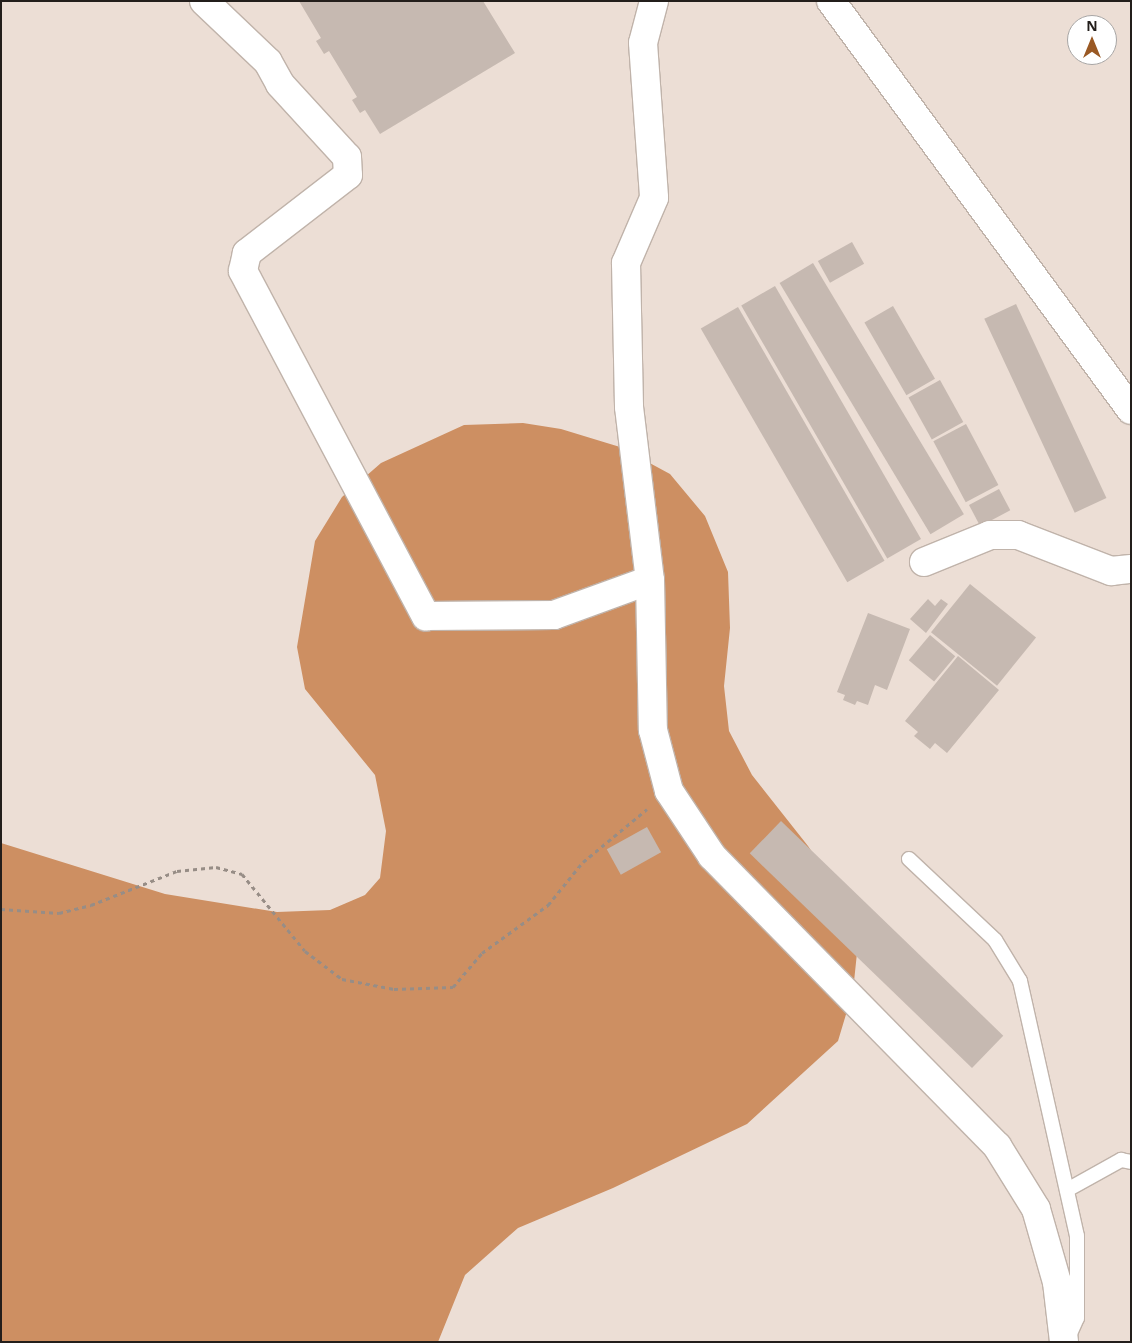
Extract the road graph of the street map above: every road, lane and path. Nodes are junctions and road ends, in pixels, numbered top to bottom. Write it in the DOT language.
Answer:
graph roads {
  1 [pos="204,1"];
  2 [pos="654,1"];
  3 [pos="831,1"];
  4 [pos="1131,410"];
  5 [pos="924,562"];
  6 [pos="1131,569"];
  7 [pos="650,580"];
  8 [pos="669,791"];
  9 [pos="909,859"];
  10 [pos="1,908"];
  11 [pos="1131,1162"];
  12 [pos="1067,1190"];
  13 [pos="1065,1342"];
  1 -- 7 [label="street"];
  2 -- 7 [label="street"];
  3 -- 4 [label="street"];
  5 -- 6 [label="street"];
  7 -- 8 [label="street"];
  8 -- 10 [label="path"];
  8 -- 13 [label="street"];
  9 -- 12 [label="lane"];
  11 -- 12 [label="lane"];
  12 -- 13 [label="lane"];
}
